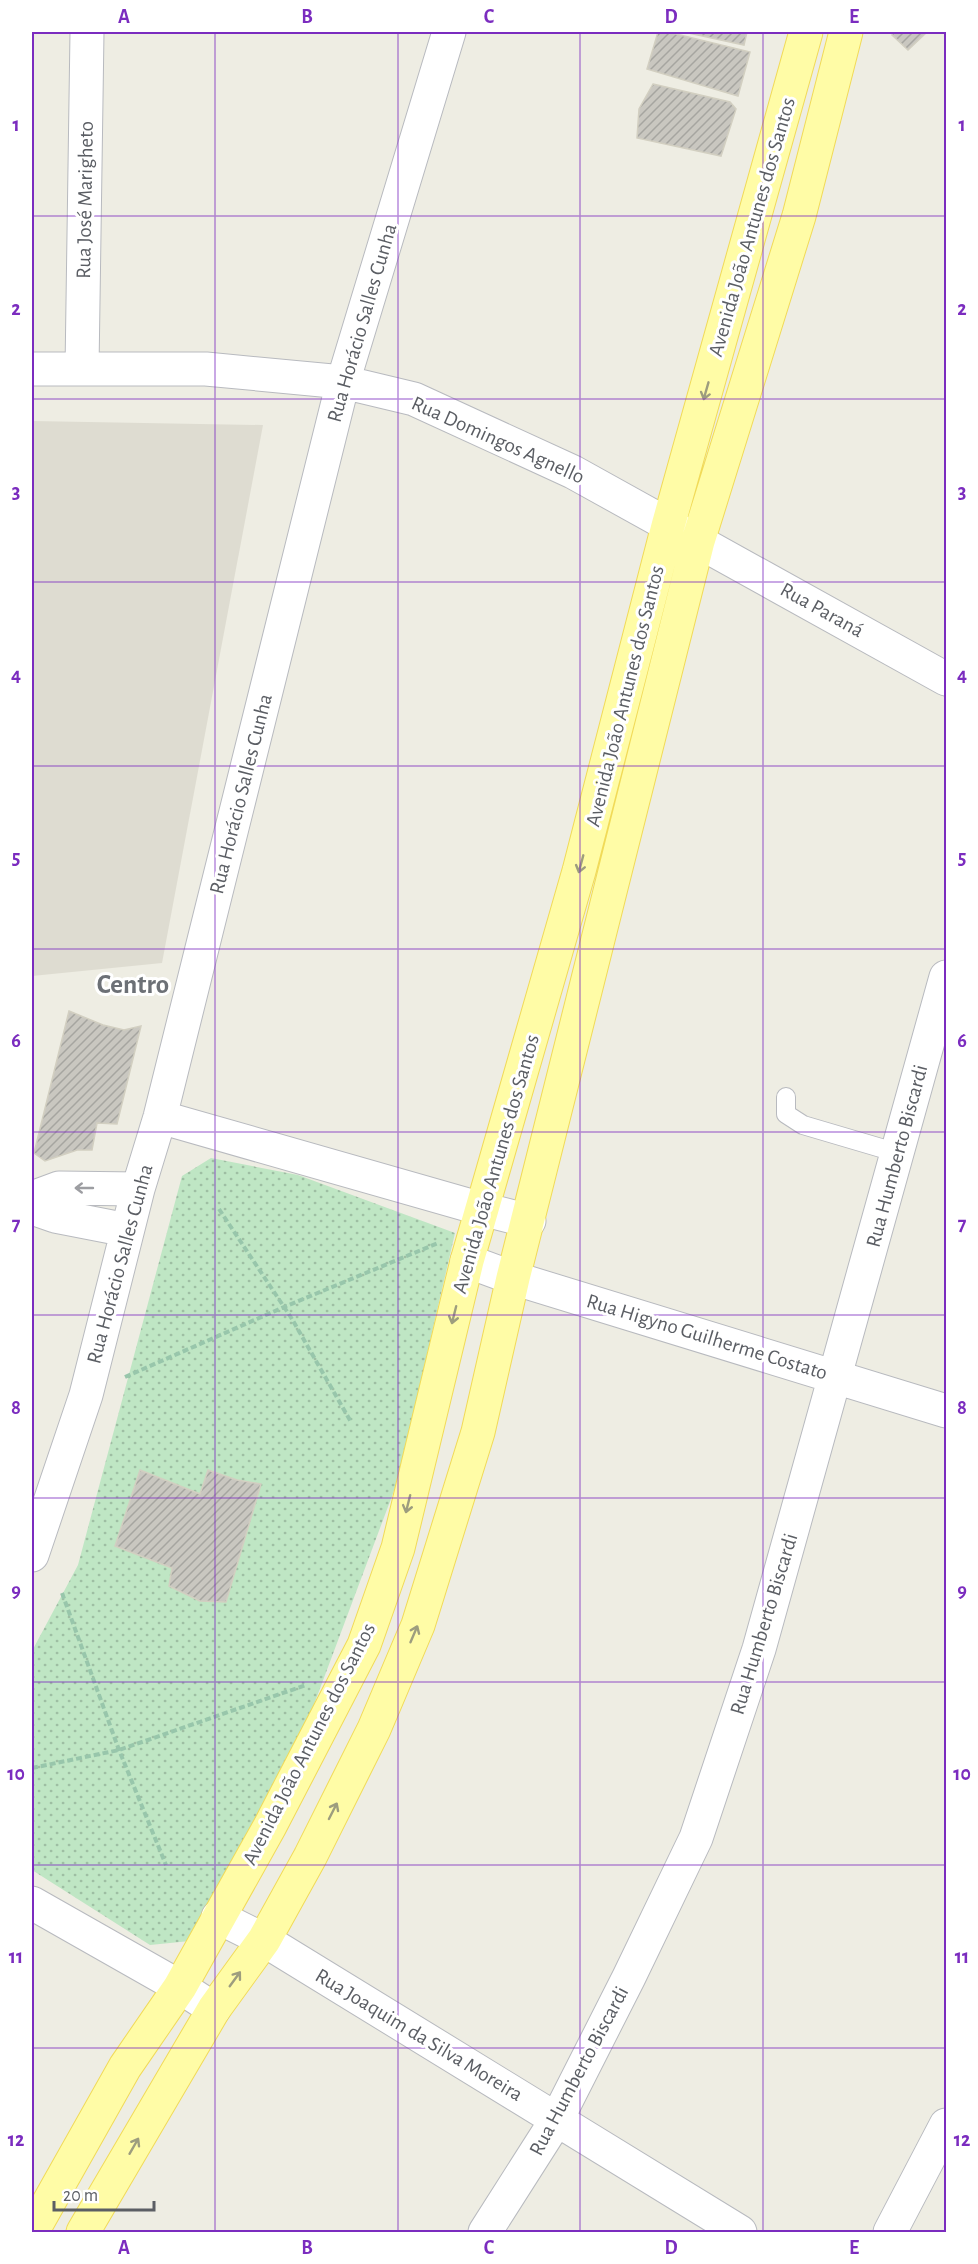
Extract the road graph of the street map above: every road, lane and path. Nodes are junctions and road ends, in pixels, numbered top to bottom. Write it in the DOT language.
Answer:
graph roads {
  1 [pos="87,32"];
  2 [pos="449,32"];
  3 [pos="806,32"];
  4 [pos="846,32"];
  5 [pos="32,369"];
  6 [pos="82,369"];
  7 [pos="343,382"];
  8 [pos="668,526"];
  9 [pos="698,541"];
  10 [pos="946,679"];
  11 [pos="946,977"];
  12 [pos="786,1097"];
  13 [pos="160,1118"];
  14 [pos="898,1153"];
  15 [pos="138,1189"];
  16 [pos="32,1198"];
  17 [pos="32,1208"];
  18 [pos="219,1209"];
  19 [pos="479,1218"];
  20 [pos="529,1221"];
  21 [pos="127,1230"];
  22 [pos="467,1261"];
  23 [pos="513,1278"];
  24 [pos="284,1307"];
  25 [pos="837,1376"];
  26 [pos="86,1395"];
  27 [pos="946,1411"];
  28 [pos="351,1422"];
  29 [pos="32,1555"];
  30 [pos="62,1593"];
  31 [pos="352,1669"];
  32 [pos="118,1750"];
  33 [pos="32,1768"];
  34 [pos="166,1865"];
  35 [pos="32,1903"];
  36 [pos="218,1917"];
  37 [pos="264,1940"];
  38 [pos="180,1987"];
  39 [pos="214,2008"];
  40 [pos="557,2119"];
  41 [pos="946,2125"];
  42 [pos="32,2232"];
  43 [pos="83,2232"];
  44 [pos="485,2232"];
  45 [pos="740,2232"];
  46 [pos="890,2232"];
  1 -- 6 [label="street, Rua José Marigheto"];
  2 -- 7 [label="street, Rua Horácio Salles Cunha"];
  3 -- 8 [label="main road, Avenida João Antunes dos Santos, one-way"];
  4 -- 9 [label="main road, Avenida João Antunes dos Santos"];
  5 -- 6 [label="street, Rua Domingos Agnello"];
  6 -- 7 [label="street, Rua Domingos Agnello"];
  7 -- 8 [label="street, Rua Domingos Agnello"];
  7 -- 13 [label="street, Rua Horácio Salles Cunha"];
  8 -- 9 [label="street, Rua Domingos Agnello"];
  8 -- 19 [label="main road, Avenida João Antunes dos Santos, one-way"];
  9 -- 10 [label="street, Rua Paraná"];
  9 -- 20 [label="main road, Avenida João Antunes dos Santos"];
  11 -- 14 [label="street, Rua Humberto Biscardi"];
  12 -- 14 [label="lane"];
  13 -- 15 [label="street, Rua Horácio Salles Cunha"];
  13 -- 19 [label="street"];
  14 -- 25 [label="street, Rua Humberto Biscardi"];
  15 -- 16 [label="street, one-way"];
  15 -- 21 [label="street, Rua Horácio Salles Cunha"];
  17 -- 21 [label="street"];
  18 -- 24 [label="path"];
  19 -- 20 [label="street"];
  19 -- 22 [label="main road, Avenida João Antunes dos Santos"];
  19 -- 24 [label="path"];
  20 -- 23 [label="main road, Avenida João Antunes dos Santos"];
  21 -- 26 [label="street, Rua Horácio Salles Cunha"];
  22 -- 23 [label="street, Rua Higyno Guilherme Costato"];
  22 -- 31 [label="main road, Avenida João Antunes dos Santos, one-way"];
  23 -- 25 [label="street, Rua Higyno Guilherme Costato"];
  37 -- 23 [label="main road, Avenida João Antunes dos Santos, one-way"];
  24 -- 26 [label="path"];
  24 -- 28 [label="path"];
  25 -- 27 [label="street, Rua Higyno Guilherme Costato"];
  25 -- 40 [label="street, Rua Humberto Biscardi"];
  26 -- 29 [label="street, Rua Horácio Salles Cunha"];
  30 -- 32 [label="path"];
  31 -- 32 [label="path"];
  31 -- 36 [label="main road, Avenida João Antunes dos Santos"];
  32 -- 33 [label="path"];
  32 -- 34 [label="path"];
  35 -- 38 [label="street"];
  36 -- 37 [label="street, Rua Joaquim da Silva Moreira"];
  36 -- 38 [label="main road, Avenida João Antunes dos Santos"];
  39 -- 37 [label="main road, Avenida João Antunes dos Santos, one-way"];
  37 -- 40 [label="street, Rua Joaquim da Silva Moreira"];
  38 -- 39 [label="street"];
  38 -- 42 [label="main road, Avenida João Antunes dos Santos"];
  43 -- 39 [label="main road, Avenida João Antunes dos Santos, one-way"];
  40 -- 44 [label="street, Rua Humberto Biscardi"];
  40 -- 45 [label="street, Rua Joaquim da Silva Moreira"];
  41 -- 46 [label="street"];
}
